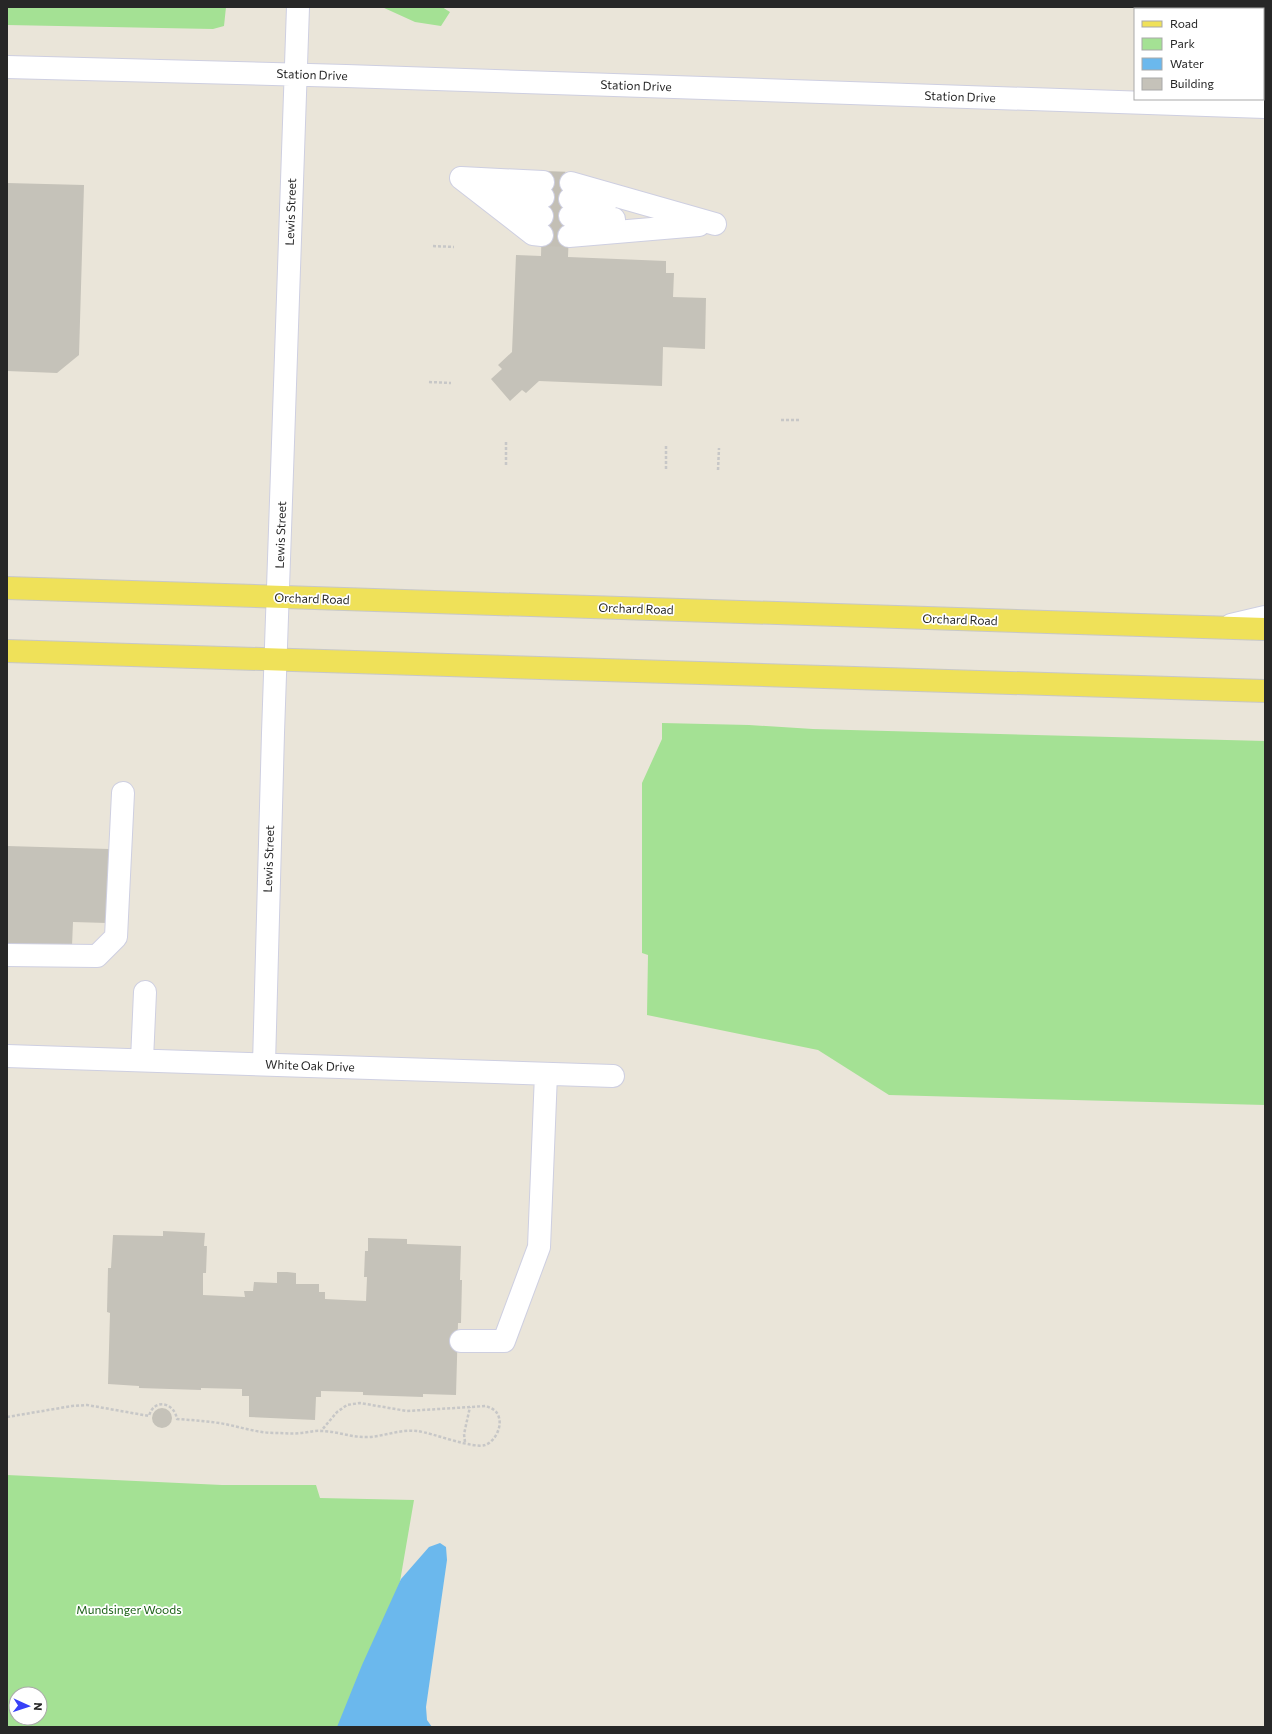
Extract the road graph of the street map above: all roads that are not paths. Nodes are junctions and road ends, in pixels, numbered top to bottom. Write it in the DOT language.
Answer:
graph roads {
  1 [pos="298,7"];
  2 [pos="7,67"];
  3 [pos="295,75"];
  4 [pos="1265,107"];
  5 [pos="461,178"];
  6 [pos="570,209"];
  7 [pos="7,588"];
  8 [pos="279,597"];
  9 [pos="1265,616"];
  10 [pos="1220,628"];
  11 [pos="1265,629"];
  12 [pos="7,651"];
  13 [pos="276,660"];
  14 [pos="1265,691"];
  15 [pos="123,793"];
  16 [pos="7,955"];
  17 [pos="145,992"];
  18 [pos="7,1056"];
  19 [pos="142,1060"];
  20 [pos="264,1064"];
  21 [pos="546,1074"];
  22 [pos="613,1076"];
  23 [pos="461,1341"];
  1 -- 3 [label="street, Lewis Street"];
  2 -- 3 [label="street, Station Drive"];
  3 -- 4 [label="street, Station Drive"];
  3 -- 8 [label="street, Lewis Street"];
  5 -- 5 [label="street"];
  6 -- 6 [label="street"];
  7 -- 8 [label="main road, Orchard Road"];
  8 -- 10 [label="main road, Orchard Road"];
  8 -- 13 [label="street, Lewis Street"];
  9 -- 10 [label="street"];
  10 -- 11 [label="main road, Orchard Road"];
  12 -- 13 [label="main road"];
  13 -- 14 [label="main road"];
  13 -- 20 [label="street, Lewis Street"];
  15 -- 16 [label="street"];
  17 -- 19 [label="street"];
  18 -- 19 [label="street, White Oak Drive"];
  19 -- 20 [label="street, White Oak Drive"];
  20 -- 21 [label="street, White Oak Drive"];
  21 -- 22 [label="street, White Oak Drive"];
  21 -- 23 [label="street"];
}
